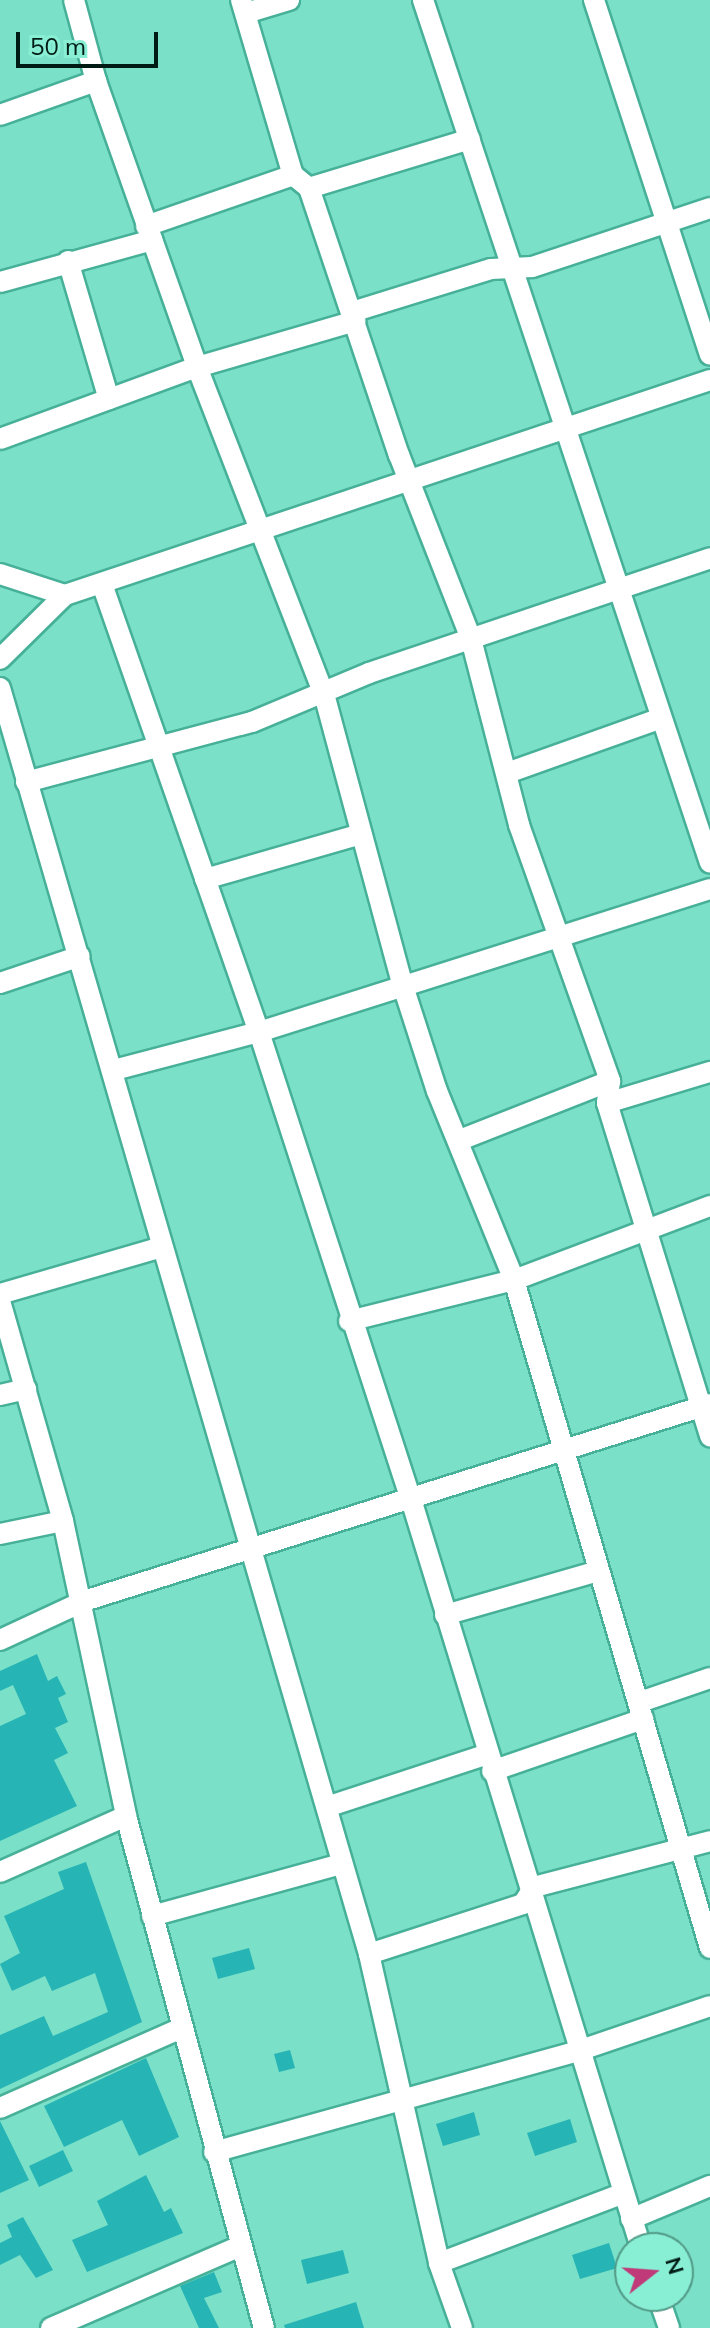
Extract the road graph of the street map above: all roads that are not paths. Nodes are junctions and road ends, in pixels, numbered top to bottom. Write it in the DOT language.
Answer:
graph roads {
  1 [pos="74,0"];
  2 [pos="289,0"];
  3 [pos="423,0"];
  4 [pos="594,0"];
  5 [pos="244,6"];
  6 [pos="96,81"];
  7 [pos="0,115"];
  8 [pos="470,139"];
  9 [pos="293,175"];
  10 [pos="309,188"];
  11 [pos="710,208"];
  12 [pos="670,221"];
  13 [pos="149,233"];
  14 [pos="68,261"];
  15 [pos="511,269"];
  16 [pos="0,282"];
  17 [pos="353,317"];
  18 [pos="710,354"];
  19 [pos="197,367"];
  20 [pos="710,380"];
  21 [pos="109,399"];
  22 [pos="566,425"];
  23 [pos="0,439"];
  24 [pos="410,479"];
  25 [pos="264,528"];
  26 [pos="710,558"];
  27 [pos="0,574"];
  28 [pos="102,584"];
  29 [pos="620,588"];
  30 [pos="65,595"];
  31 [pos="471,639"];
  32 [pos="0,659"];
  33 [pos="0,688"];
  34 [pos="324,694"];
  35 [pos="659,719"];
  36 [pos="162,751"];
  37 [pos="507,773"];
  38 [pos="26,782"];
  39 [pos="361,834"];
  40 [pos="710,863"];
  41 [pos="205,879"];
  42 [pos="710,889"];
  43 [pos="557,936"];
  44 [pos="80,956"];
  45 [pos="0,983"];
  46 [pos="403,986"];
  47 [pos="259,1032"];
  48 [pos="114,1070"];
  49 [pos="710,1072"];
  50 [pos="610,1081"];
  51 [pos="607,1103"];
  52 [pos="460,1140"];
  53 [pos="710,1206"];
  54 [pos="648,1231"];
  55 [pos="162,1247"];
  56 [pos="514,1280"];
  57 [pos="0,1294"];
  58 [pos="0,1301"];
  59 [pos="349,1321"];
  60 [pos="26,1389"];
  61 [pos="0,1395"];
  62 [pos="704,1406"];
  63 [pos="710,1436"];
  64 [pos="563,1449"];
  65 [pos="410,1496"];
  66 [pos="63,1521"];
  67 [pos="0,1534"];
  68 [pos="251,1546"];
  69 [pos="598,1571"];
  70 [pos="84,1601"];
  71 [pos="445,1615"];
  72 [pos="0,1640"];
  73 [pos="710,1678"];
  74 [pos="642,1710"];
  75 [pos="490,1762"];
  76 [pos="327,1807"];
  77 [pos="126,1816"];
  78 [pos="710,1841"];
  79 [pos="684,1848"];
  80 [pos="341,1864"];
  81 [pos="0,1872"];
  82 [pos="534,1887"];
  83 [pos="152,1916"];
  84 [pos="710,1948"];
  85 [pos="369,1954"];
  86 [pos="710,2006"];
  87 [pos="181,2028"];
  88 [pos="578,2051"];
  89 [pos="403,2095"];
  90 [pos="0,2108"];
  91 [pos="214,2152"];
  92 [pos="710,2186"];
  93 [pos="622,2194"];
  94 [pos="631,2219"];
  95 [pos="635,2232"];
  96 [pos="238,2247"];
  97 [pos="439,2263"];
  98 [pos="262,2320"];
  99 [pos="51,2328"];
  100 [pos="277,2328"];
  101 [pos="462,2328"];
  1 -- 6 [label="street"];
  2 -- 5 [label="street"];
  3 -- 8 [label="street"];
  4 -- 12 [label="street"];
  5 -- 9 [label="street"];
  6 -- 7 [label="street"];
  6 -- 13 [label="street"];
  8 -- 10 [label="street"];
  8 -- 15 [label="street"];
  9 -- 10 [label="street"];
  9 -- 13 [label="street"];
  10 -- 17 [label="street"];
  11 -- 12 [label="street"];
  12 -- 15 [label="street"];
  12 -- 18 [label="street"];
  13 -- 14 [label="street"];
  13 -- 19 [label="street"];
  14 -- 16 [label="street"];
  14 -- 21 [label="street"];
  15 -- 17 [label="street"];
  15 -- 22 [label="street"];
  17 -- 19 [label="street"];
  17 -- 24 [label="street"];
  19 -- 21 [label="street"];
  19 -- 25 [label="street"];
  20 -- 22 [label="street"];
  21 -- 23 [label="street"];
  22 -- 24 [label="street"];
  22 -- 29 [label="street"];
  24 -- 25 [label="street"];
  24 -- 31 [label="street"];
  25 -- 28 [label="street"];
  25 -- 34 [label="street"];
  26 -- 29 [label="street"];
  27 -- 30 [label="street"];
  28 -- 30 [label="street"];
  28 -- 36 [label="street"];
  29 -- 31 [label="street"];
  29 -- 35 [label="street"];
  30 -- 32 [label="street"];
  31 -- 34 [label="street"];
  31 -- 37 [label="street"];
  33 -- 38 [label="street"];
  34 -- 36 [label="street"];
  34 -- 39 [label="street"];
  35 -- 37 [label="street"];
  35 -- 40 [label="street"];
  36 -- 38 [label="street"];
  36 -- 41 [label="street"];
  37 -- 43 [label="street"];
  38 -- 44 [label="street"];
  39 -- 41 [label="street"];
  39 -- 46 [label="street"];
  41 -- 47 [label="street"];
  42 -- 43 [label="street"];
  43 -- 46 [label="street"];
  43 -- 50 [label="street"];
  44 -- 45 [label="street"];
  44 -- 48 [label="street"];
  46 -- 47 [label="street"];
  46 -- 52 [label="street"];
  47 -- 48 [label="street"];
  47 -- 59 [label="street"];
  48 -- 55 [label="street"];
  49 -- 51 [label="street"];
  50 -- 51 [label="street"];
  50 -- 52 [label="street"];
  51 -- 54 [label="street"];
  52 -- 56 [label="street"];
  53 -- 54 [label="street"];
  54 -- 56 [label="street"];
  54 -- 62 [label="street"];
  55 -- 57 [label="street"];
  55 -- 68 [label="street"];
  56 -- 59 [label="street"];
  56 -- 64 [label="street"];
  58 -- 60 [label="street"];
  59 -- 65 [label="street"];
  60 -- 61 [label="street"];
  60 -- 66 [label="street"];
  62 -- 63 [label="street"];
  62 -- 64 [label="street"];
  64 -- 65 [label="street"];
  64 -- 69 [label="street"];
  65 -- 68 [label="street"];
  65 -- 71 [label="street"];
  66 -- 67 [label="street"];
  66 -- 70 [label="street"];
  68 -- 70 [label="street"];
  68 -- 76 [label="street"];
  69 -- 71 [label="street"];
  69 -- 74 [label="street"];
  70 -- 72 [label="street"];
  70 -- 77 [label="street"];
  71 -- 75 [label="street"];
  73 -- 74 [label="street"];
  74 -- 75 [label="street"];
  74 -- 79 [label="street"];
  75 -- 76 [label="street"];
  75 -- 82 [label="street"];
  76 -- 80 [label="street"];
  77 -- 81 [label="street"];
  77 -- 83 [label="street"];
  78 -- 79 [label="street"];
  79 -- 82 [label="street"];
  79 -- 84 [label="street"];
  80 -- 83 [label="street"];
  80 -- 85 [label="street"];
  82 -- 85 [label="street"];
  82 -- 88 [label="street"];
  83 -- 87 [label="street"];
  85 -- 89 [label="street"];
  86 -- 88 [label="street"];
  87 -- 90 [label="street"];
  87 -- 91 [label="street"];
  88 -- 89 [label="street"];
  88 -- 93 [label="street"];
  89 -- 91 [label="street"];
  89 -- 97 [label="street"];
  91 -- 96 [label="street"];
  92 -- 94 [label="street"];
  93 -- 94 [label="street"];
  93 -- 97 [label="street"];
  94 -- 95 [label="street"];
  96 -- 98 [label="street"];
  96 -- 99 [label="street"];
  97 -- 101 [label="street"];
  98 -- 100 [label="street"];
}
